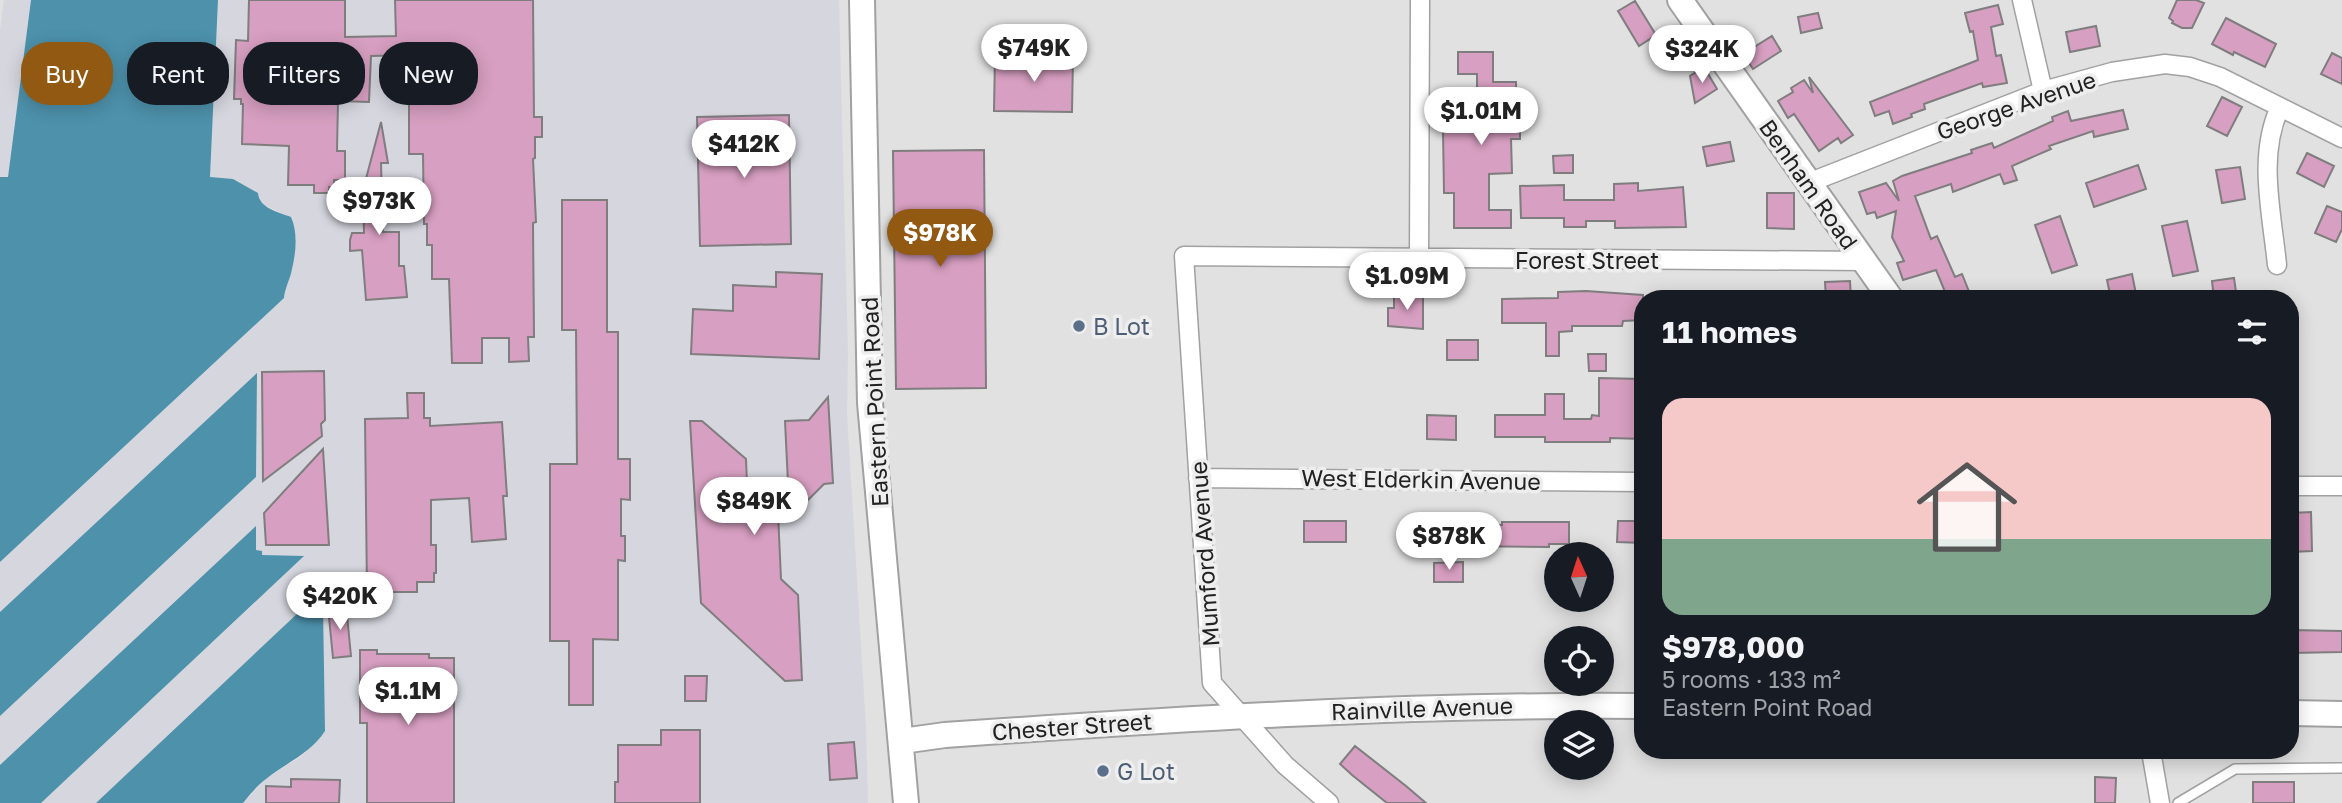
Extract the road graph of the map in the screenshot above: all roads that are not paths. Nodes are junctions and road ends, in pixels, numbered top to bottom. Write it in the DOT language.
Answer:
graph roads {
  1 [pos="862,0"];
  2 [pos="1420,0"];
  3 [pos="1680,0"];
  4 [pos="2022,0"];
  5 [pos="2043,91"];
  6 [pos="2280,107"];
  7 [pos="2342,138"];
  8 [pos="1808,183"];
  9 [pos="1184,256"];
  10 [pos="1419,260"];
  11 [pos="1864,261"];
  12 [pos="2277,265"];
  13 [pos="1885,290"];
  14 [pos="1198,478"];
  15 [pos="1634,482"];
  16 [pos="2299,486"];
  17 [pos="2342,486"];
  18 [pos="1634,706"];
  19 [pos="2299,713"];
  20 [pos="2342,713"];
  21 [pos="1242,716"];
  22 [pos="902,741"];
  23 [pos="2152,759"];
  24 [pos="2342,768"];
  25 [pos="906,803"];
  26 [pos="1329,803"];
  27 [pos="2160,803"];
  28 [pos="2178,803"];
  1 -- 22 [label="main road, Eastern Point Road"];
  2 -- 10 [label="street"];
  3 -- 8 [label="main road, Benham Road"];
  4 -- 5 [label="street"];
  5 -- 6 [label="street, George Avenue"];
  5 -- 8 [label="street, George Avenue"];
  6 -- 7 [label="street, George Avenue"];
  6 -- 12 [label="street"];
  8 -- 11 [label="main road, Benham Road"];
  9 -- 10 [label="street, Forest Street"];
  9 -- 14 [label="street, Mumford Avenue"];
  10 -- 11 [label="street, Forest Street"];
  11 -- 13 [label="main road, Benham Road"];
  14 -- 15 [label="street, West Elderkin Avenue"];
  14 -- 21 [label="street, Mumford Avenue"];
  16 -- 17 [label="street"];
  18 -- 21 [label="main road, Rainville Avenue"];
  19 -- 20 [label="main road"];
  21 -- 22 [label="main road, Chester Street"];
  21 -- 26 [label="street, Mumford Avenue"];
  22 -- 25 [label="main road, Eastern Point Road"];
  23 -- 27 [label="street"];
  24 -- 28 [label="lane"];
}
